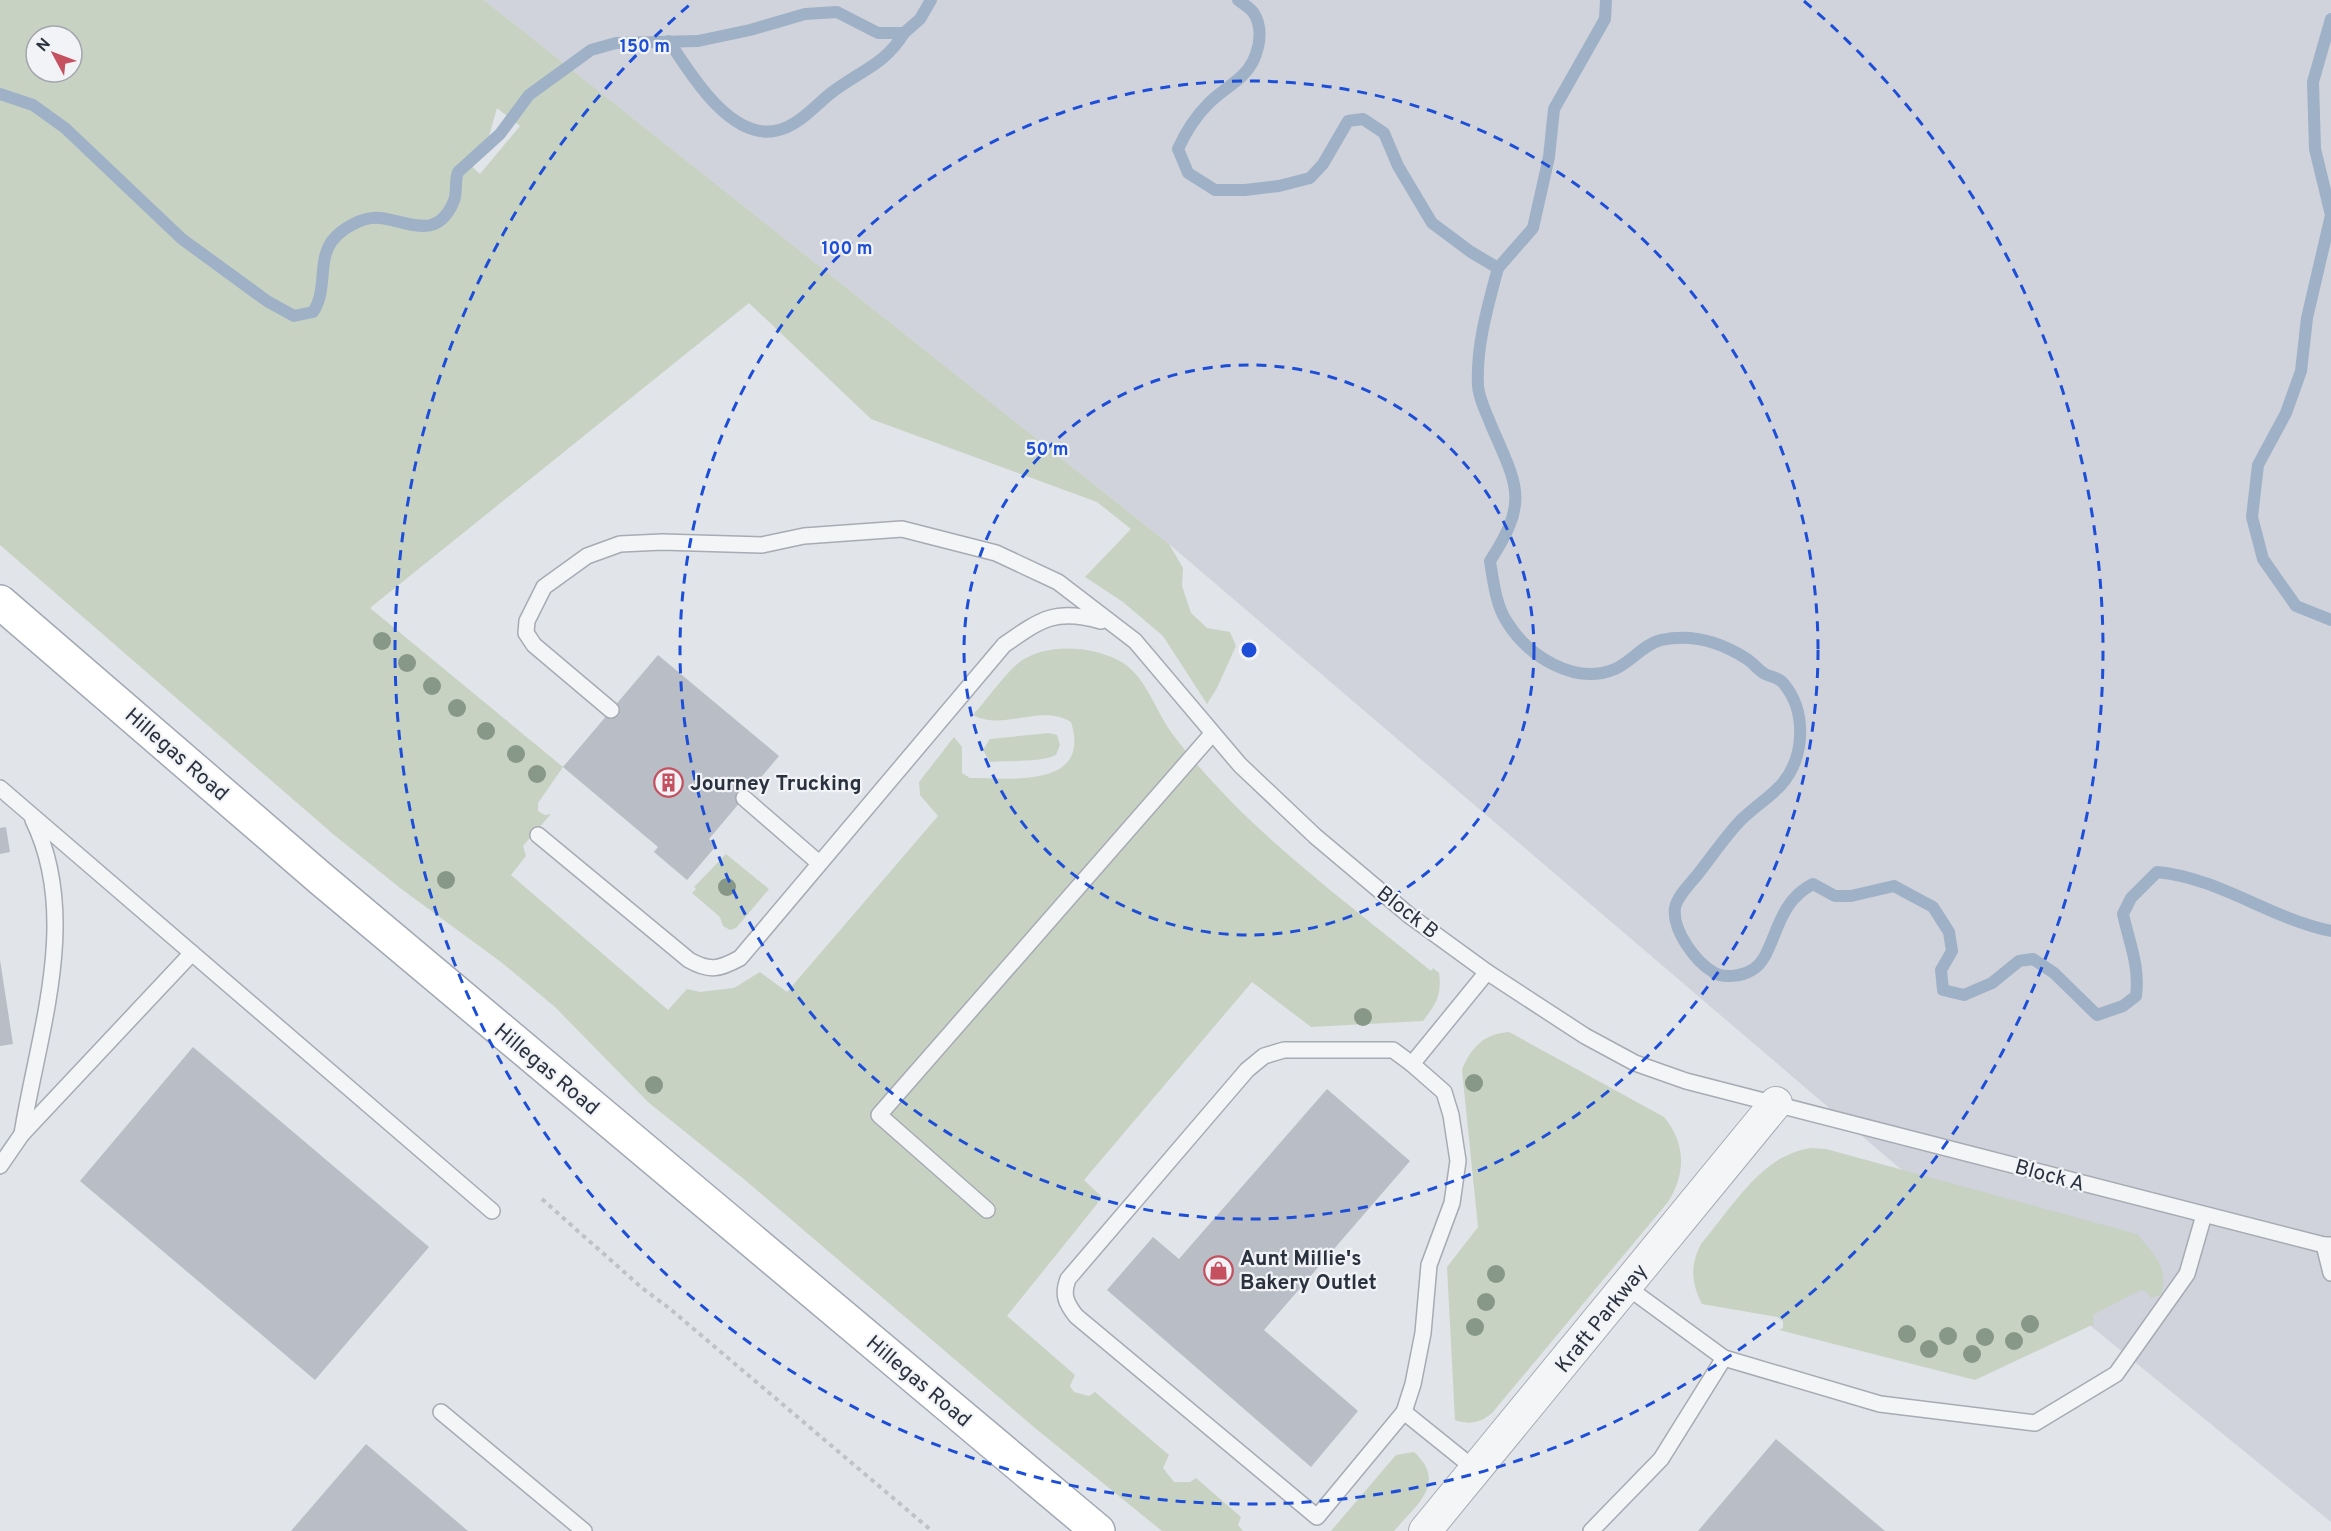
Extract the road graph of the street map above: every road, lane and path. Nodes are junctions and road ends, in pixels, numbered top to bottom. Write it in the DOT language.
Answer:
graph roads {
  1 [pos="0,602"];
  2 [pos="1107,622"];
  3 [pos="611,710"];
  4 [pos="1212,734"];
  5 [pos="0,788"];
  6 [pos="744,798"];
  7 [pos="29,813"];
  8 [pos="538,835"];
  9 [pos="819,863"];
  10 [pos="192,953"];
  11 [pos="1487,972"];
  12 [pos="1412,1064"];
  13 [pos="1776,1103"];
  14 [pos="22,1134"];
  15 [pos="0,1166"];
  16 [pos="542,1199"];
  17 [pos="987,1210"];
  18 [pos="492,1211"];
  19 [pos="2204,1215"];
  20 [pos="2328,1245"];
  21 [pos="2331,1273"];
  22 [pos="1627,1287"];
  23 [pos="1724,1358"];
  24 [pos="441,1412"];
  25 [pos="1404,1412"];
  26 [pos="1476,1470"];
  27 [pos="584,1531"];
  28 [pos="932,1531"];
  29 [pos="1098,1531"];
  30 [pos="1425,1531"];
  31 [pos="1591,1531"];
  1 -- 29 [label="main road, Hillegas Road"];
  2 -- 3 [label="lane"];
  2 -- 4 [label="lane, Block B"];
  2 -- 9 [label="lane"];
  4 -- 11 [label="lane, Block B"];
  4 -- 17 [label="lane"];
  5 -- 7 [label="lane"];
  6 -- 9 [label="lane"];
  7 -- 10 [label="lane"];
  7 -- 14 [label="lane"];
  8 -- 9 [label="lane"];
  10 -- 14 [label="lane"];
  10 -- 18 [label="lane"];
  11 -- 12 [label="lane"];
  11 -- 13 [label="lane, Block B"];
  12 -- 25 [label="lane"];
  12 -- 25 [label="lane"];
  13 -- 19 [label="lane, Block A"];
  13 -- 22 [label="street, Kraft Parkway"];
  14 -- 15 [label="lane"];
  16 -- 28 [label="path"];
  19 -- 20 [label="lane, Block A"];
  19 -- 23 [label="lane"];
  20 -- 21 [label="lane"];
  22 -- 23 [label="lane"];
  22 -- 26 [label="street, Kraft Parkway"];
  23 -- 31 [label="lane"];
  24 -- 27 [label="lane"];
  25 -- 26 [label="lane"];
  26 -- 30 [label="street, Kraft Parkway"];
}
